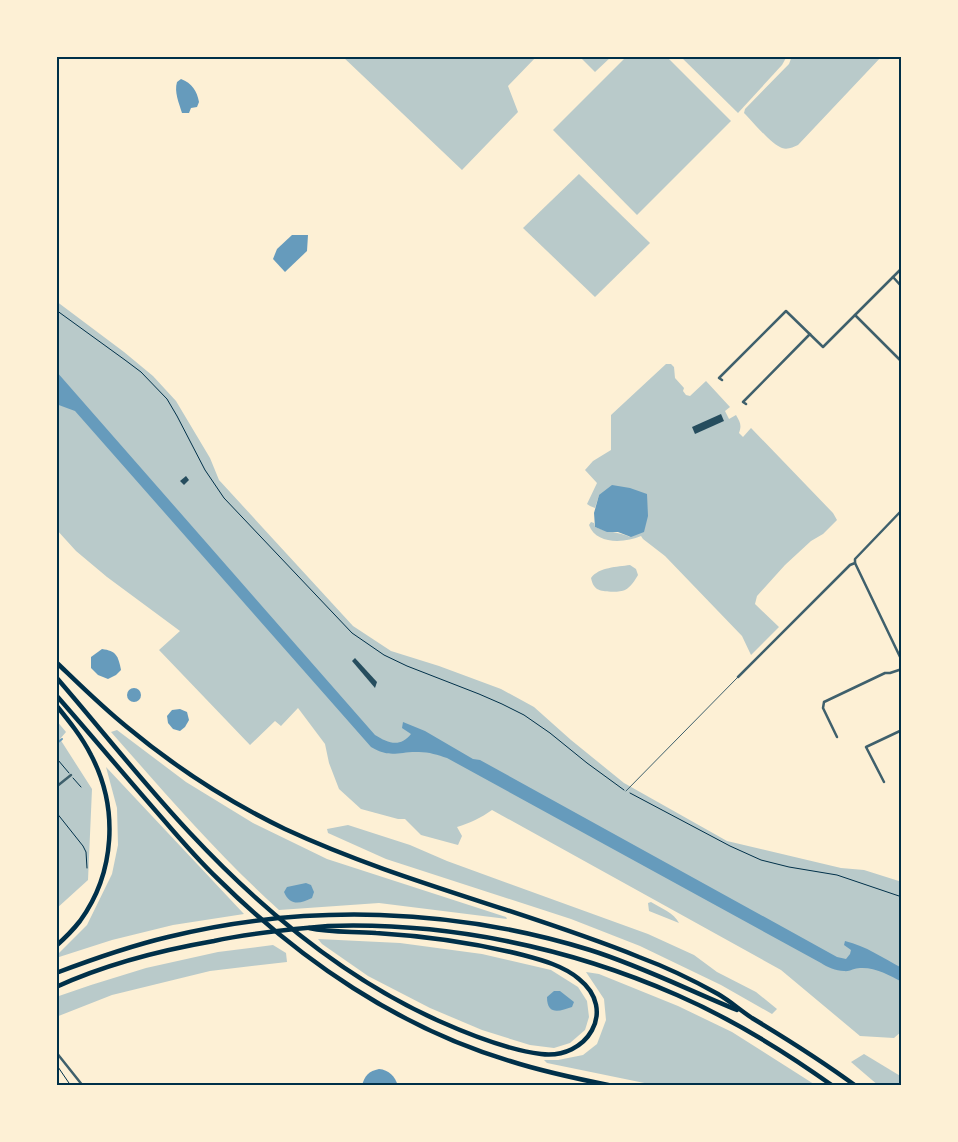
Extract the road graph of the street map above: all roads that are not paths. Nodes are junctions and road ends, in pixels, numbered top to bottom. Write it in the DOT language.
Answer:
graph roads {
  1 [pos="902,268"];
  2 [pos="893,278"];
  3 [pos="902,286"];
  4 [pos="855,315"];
  5 [pos="810,334"];
  6 [pos="902,362"];
  7 [pos="722,380"];
  8 [pos="746,404"];
  9 [pos="902,510"];
  10 [pos="855,563"];
  11 [pos="902,661"];
  12 [pos="56,662"];
  13 [pos="902,669"];
  14 [pos="56,677"];
  15 [pos="738,677"];
  16 [pos="56,695"];
  17 [pos="56,705"];
  18 [pos="902,730"];
  19 [pos="837,737"];
  20 [pos="71,775"];
  21 [pos="884,782"];
  22 [pos="56,787"];
  23 [pos="626,790"];
  24 [pos="309,928"];
  25 [pos="56,946"];
  26 [pos="56,973"];
  27 [pos="56,986"];
  28 [pos="745,1013"];
  29 [pos="56,1052"];
  30 [pos="82,1086"];
  31 [pos="613,1086"];
  32 [pos="833,1086"];
  33 [pos="856,1086"];
  1 -- 2 [label="street"];
  2 -- 3 [label="street"];
  2 -- 4 [label="street"];
  4 -- 5 [label="street"];
  4 -- 6 [label="street"];
  5 -- 7 [label="street"];
  5 -- 8 [label="street"];
  9 -- 10 [label="street"];
  10 -- 11 [label="street"];
  10 -- 15 [label="street"];
  12 -- 28 [label="highway"];
  13 -- 19 [label="street"];
  14 -- 24 [label="highway"];
  15 -- 23 [label="lane"];
  16 -- 31 [label="highway"];
  17 -- 25 [label="highway"];
  18 -- 21 [label="street"];
  20 -- 22 [label="street"];
  24 -- 27 [label="highway"];
  24 -- 32 [label="highway"];
  26 -- 28 [label="highway"];
  28 -- 33 [label="highway"];
  29 -- 30 [label="street"];
}
